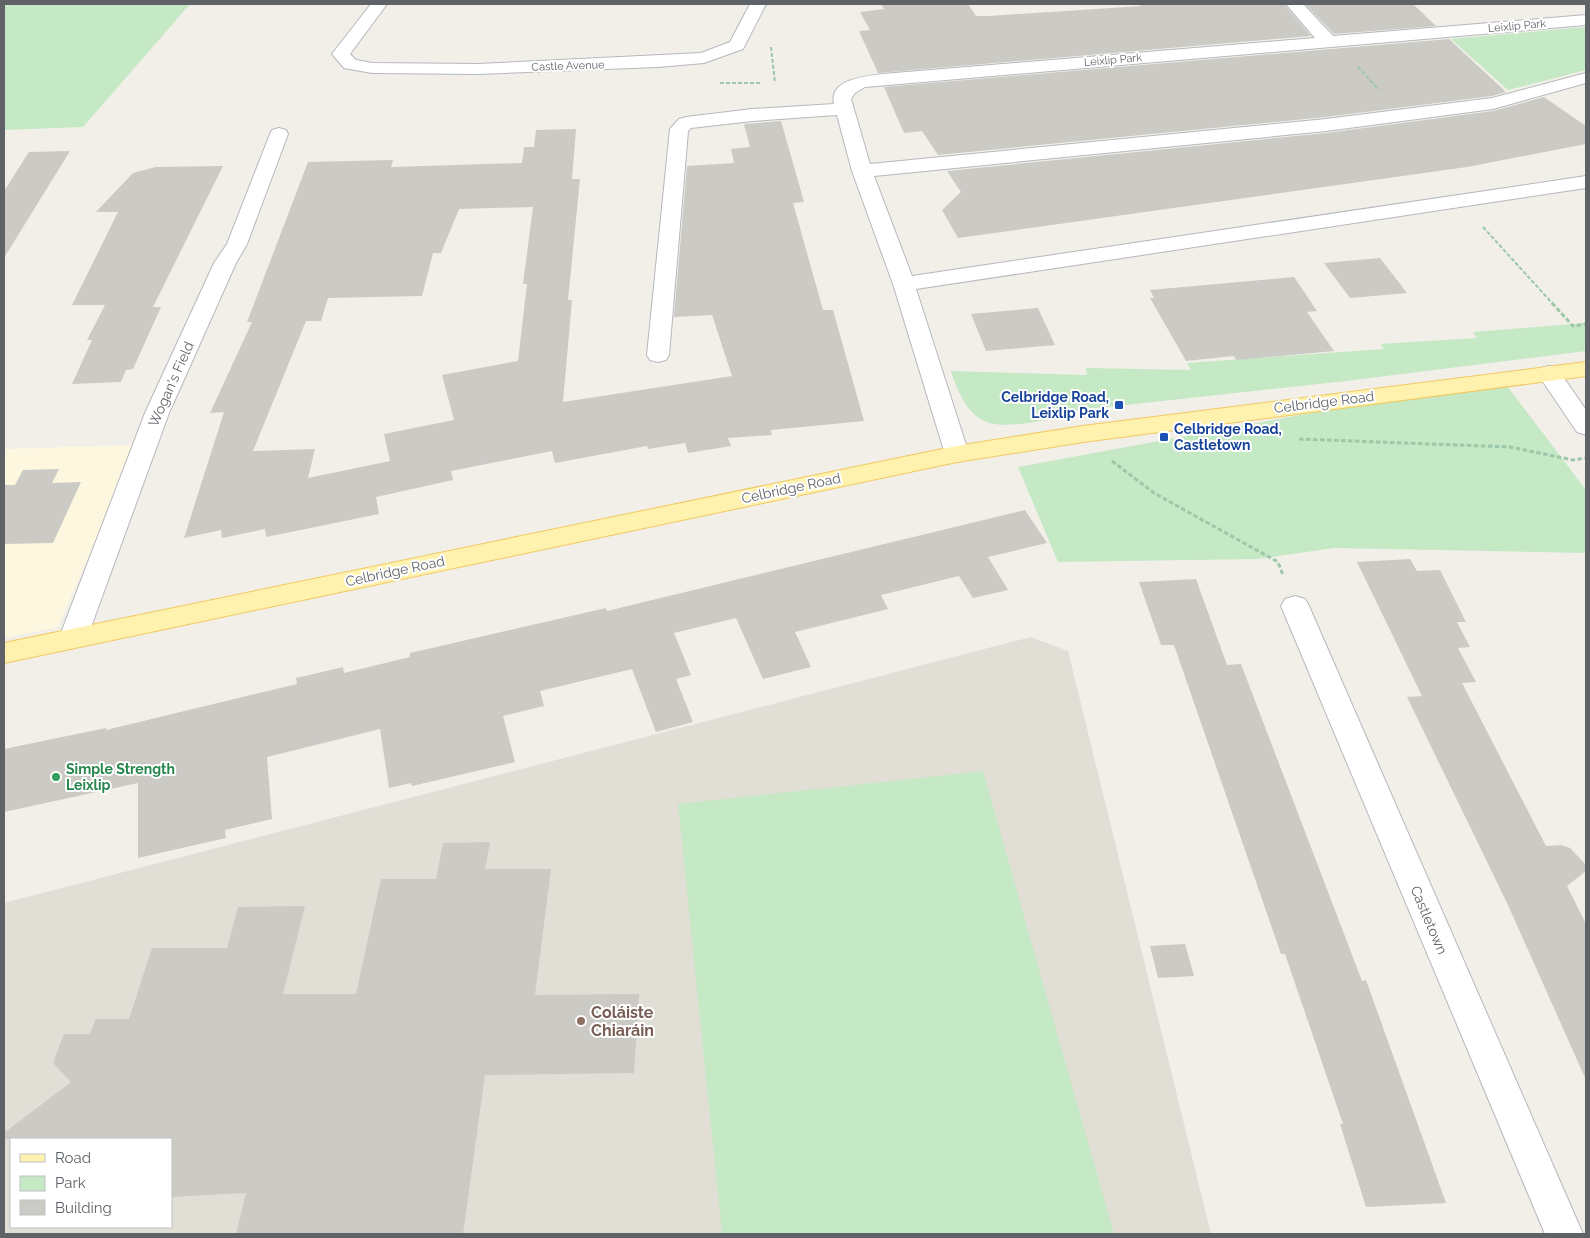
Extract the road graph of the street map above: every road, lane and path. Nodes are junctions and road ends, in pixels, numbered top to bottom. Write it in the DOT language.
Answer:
graph roads {
  1 [pos="379,4"];
  2 [pos="758,4"];
  3 [pos="1294,4"];
  4 [pos="1586,20"];
  5 [pos="1332,42"];
  6 [pos="770,43"];
  7 [pos="1586,78"];
  8 [pos="775,84"];
  9 [pos="845,109"];
  10 [pos="1401,115"];
  11 [pos="279,134"];
  12 [pos="862,172"];
  13 [pos="1586,182"];
  14 [pos="1460,202"];
  15 [pos="904,284"];
  16 [pos="1586,324"];
  17 [pos="658,355"];
  18 [pos="1586,369"];
  19 [pos="1549,373"];
  20 [pos="1586,427"];
  21 [pos="1095,432"];
  22 [pos="1295,439"];
  23 [pos="956,454"];
  24 [pos="1586,458"];
  25 [pos="1294,606"];
  26 [pos="73,638"];
  27 [pos="4,653"];
  28 [pos="1564,1234"];
  1 -- 2 [label="street, Castle Avenue"];
  3 -- 5 [label="street"];
  4 -- 5 [label="street, Leixlip Park"];
  5 -- 9 [label="street, Leixlip Park"];
  5 -- 10 [label="path"];
  6 -- 8 [label="path"];
  7 -- 10 [label="street"];
  9 -- 12 [label="street, Leixlip Park"];
  9 -- 17 [label="street"];
  10 -- 12 [label="street"];
  11 -- 26 [label="street, Wogan's Field"];
  12 -- 15 [label="street, Leixlip Park"];
  13 -- 14 [label="street"];
  14 -- 15 [label="street"];
  14 -- 16 [label="path"];
  15 -- 23 [label="street, Leixlip Park"];
  18 -- 19 [label="main road, Celbridge Road"];
  19 -- 20 [label="street"];
  19 -- 21 [label="main road, Celbridge Road"];
  21 -- 23 [label="main road, Celbridge Road"];
  21 -- 25 [label="path"];
  22 -- 24 [label="path"];
  23 -- 26 [label="main road, Celbridge Road"];
  25 -- 28 [label="street, Castletown"];
  26 -- 27 [label="main road, Celbridge Road"];
}
